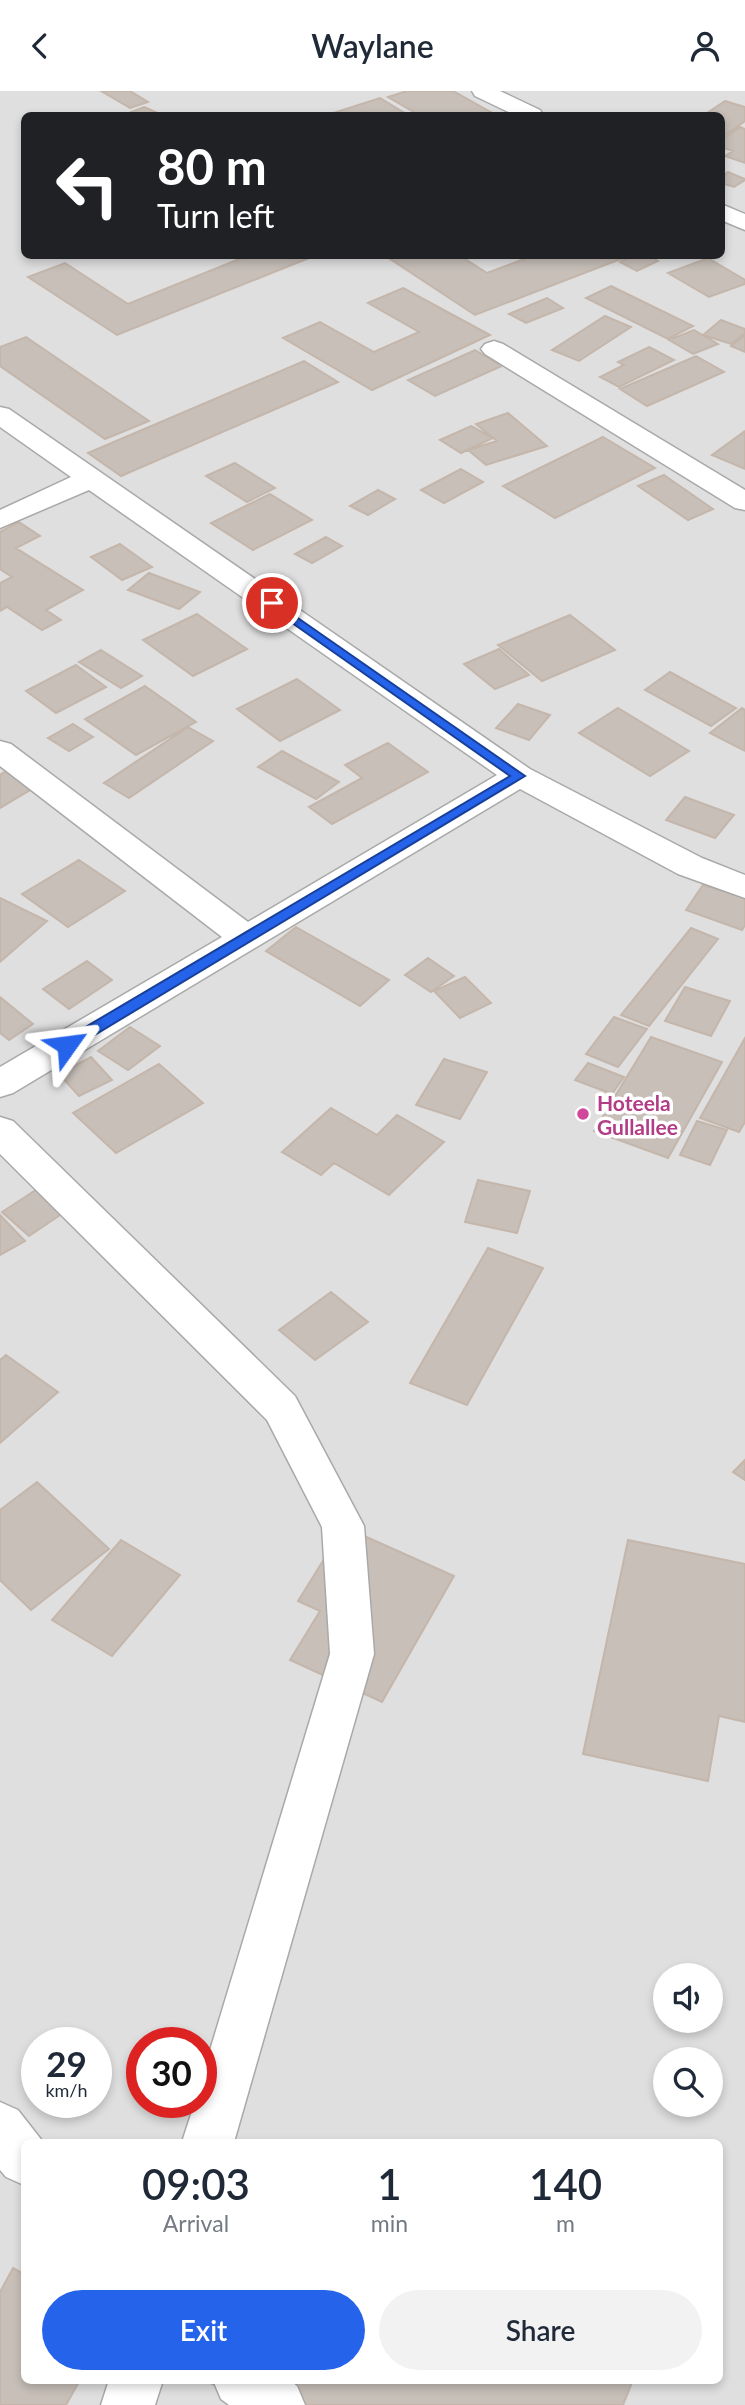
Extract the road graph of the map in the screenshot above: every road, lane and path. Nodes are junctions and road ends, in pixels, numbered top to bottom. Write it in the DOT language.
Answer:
graph roads {
  1 [pos="483,91"];
  2 [pos="526,112"];
  3 [pos="725,213"];
  4 [pos="745,223"];
  5 [pos="494,349"];
  6 [pos="0,415"];
  7 [pos="92,478"];
  8 [pos="745,502"];
  9 [pos="0,520"];
  10 [pos="0,751"];
  11 [pos="519,776"];
  12 [pos="745,887"];
  13 [pos="247,938"];
  14 [pos="0,1084"];
  15 [pos="0,1131"];
  16 [pos="0,2127"];
  17 [pos="209,2139"];
  18 [pos="21,2155"];
  19 [pos="135,2384"];
  20 [pos="246,2384"];
  21 [pos="128,2405"];
  22 [pos="278,2405"];
  1 -- 2 [label="street"];
  3 -- 4 [label="street"];
  5 -- 8 [label="street"];
  6 -- 7 [label="street"];
  7 -- 9 [label="street"];
  7 -- 11 [label="street"];
  10 -- 13 [label="street"];
  11 -- 12 [label="street"];
  11 -- 13 [label="street"];
  13 -- 14 [label="street"];
  15 -- 17 [label="street"];
  16 -- 18 [label="street"];
  19 -- 21 [label="street"];
  20 -- 22 [label="street"];
}
